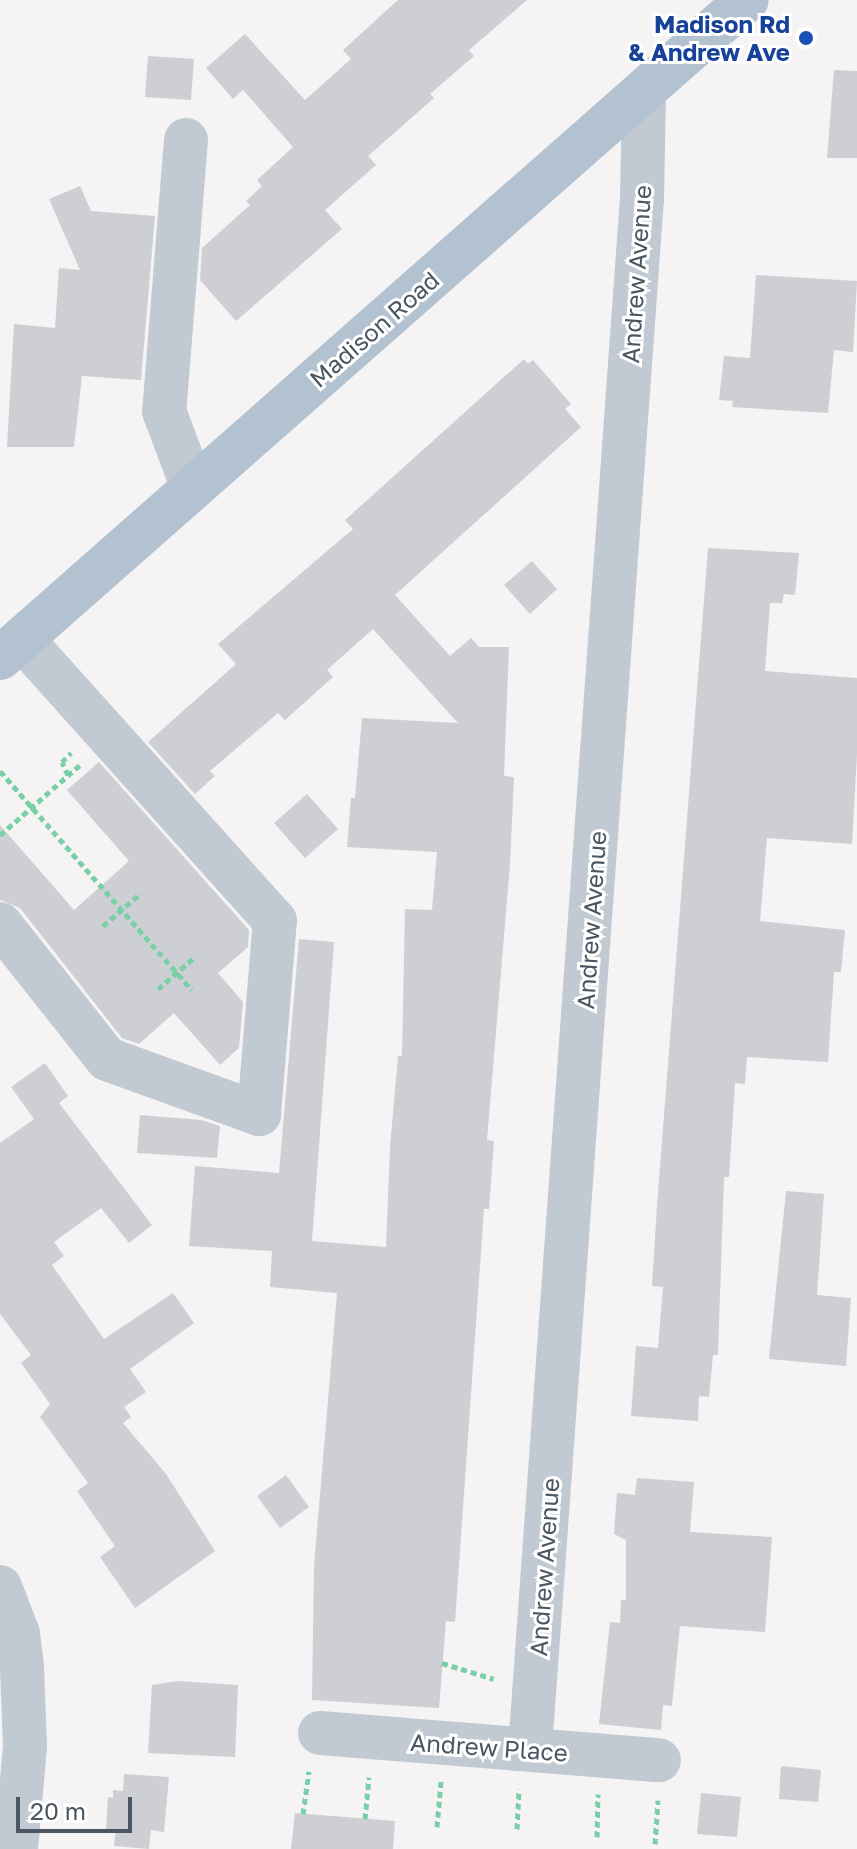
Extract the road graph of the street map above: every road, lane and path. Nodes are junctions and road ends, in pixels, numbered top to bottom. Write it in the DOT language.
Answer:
graph roads {
  1 [pos="747,0"];
  2 [pos="644,91"];
  3 [pos="186,140"];
  4 [pos="193,488"];
  5 [pos="11,649"];
  6 [pos="84,762"];
  7 [pos="0,771"];
  8 [pos="32,808"];
  9 [pos="0,835"];
  10 [pos="141,893"];
  11 [pos="123,910"];
  12 [pos="0,924"];
  13 [pos="103,926"];
  14 [pos="196,956"];
  15 [pos="178,973"];
  16 [pos="158,989"];
  17 [pos="192,990"];
  18 [pos="0,1587"];
  19 [pos="442,1663"];
  20 [pos="500,1679"];
  21 [pos="315,1749"];
  22 [pos="525,1766"];
  23 [pos="370,1772"];
  24 [pos="659,1777"];
  25 [pos="303,1814"];
  26 [pos="365,1819"];
  27 [pos="517,1829"];
  28 [pos="655,1844"];
  29 [pos="16,1849"];
  1 -- 2 [label="main road, Madison Road"];
  2 -- 4 [label="main road, Madison Road"];
  2 -- 22 [label="street, Andrew Avenue"];
  3 -- 4 [label="street"];
  4 -- 5 [label="main road, Madison Road"];
  5 -- 12 [label="street"];
  6 -- 8 [label="path"];
  7 -- 8 [label="path"];
  8 -- 9 [label="path"];
  8 -- 11 [label="path"];
  10 -- 11 [label="path"];
  11 -- 13 [label="path"];
  11 -- 15 [label="path"];
  14 -- 15 [label="path"];
  15 -- 16 [label="path"];
  15 -- 17 [label="path"];
  18 -- 29 [label="street"];
  19 -- 20 [label="path"];
  21 -- 22 [label="street, Andrew Place"];
  21 -- 25 [label="path"];
  22 -- 24 [label="street, Andrew Place"];
  22 -- 27 [label="path"];
  23 -- 26 [label="path"];
  24 -- 28 [label="path"];
}
